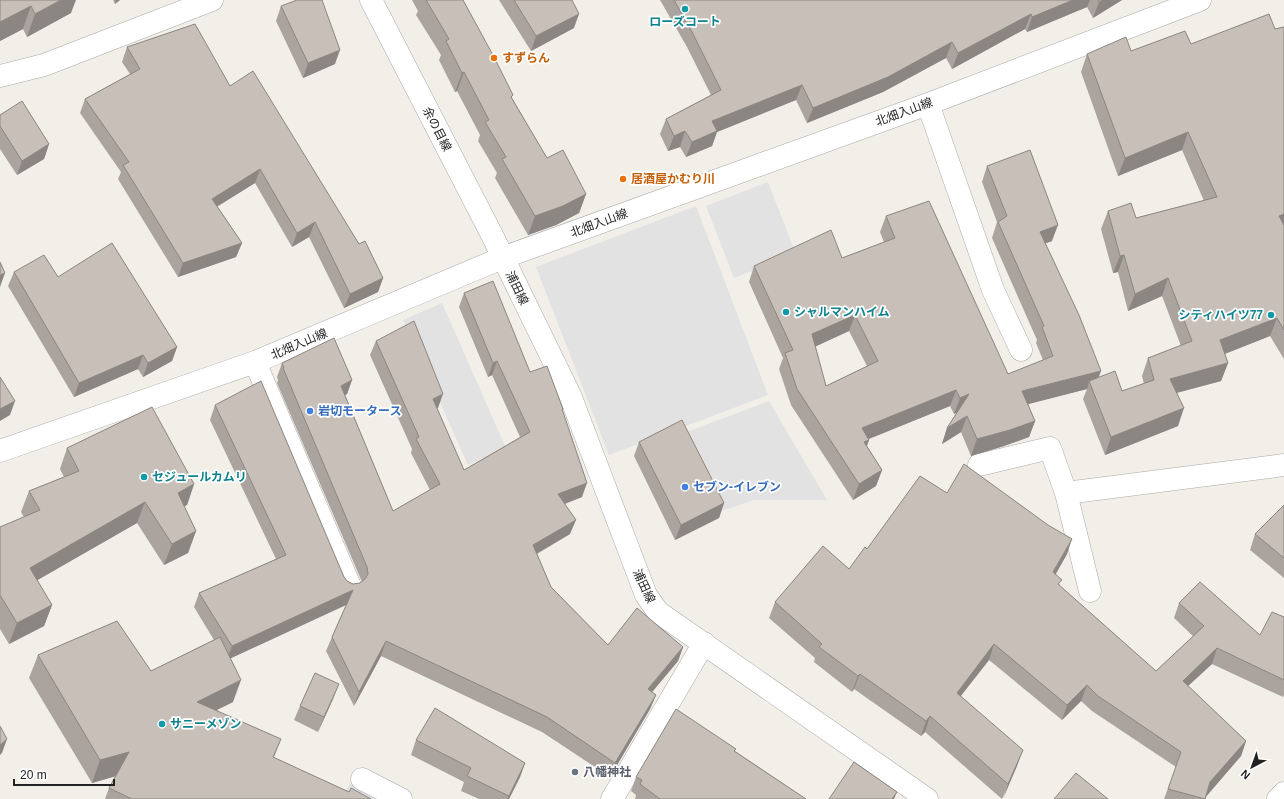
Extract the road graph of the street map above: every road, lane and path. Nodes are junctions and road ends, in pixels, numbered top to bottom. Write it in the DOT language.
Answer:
graph roads {
  1 [pos="212,0"];
  2 [pos="371,0"];
  3 [pos="1200,0"];
  4 [pos="0,76"];
  5 [pos="928,104"];
  6 [pos="502,258"];
  7 [pos="1021,350"];
  8 [pos="255,362"];
  9 [pos="0,451"];
  10 [pos="979,465"];
  11 [pos="1284,465"];
  12 [pos="1066,493"];
  13 [pos="350,586"];
  14 [pos="1090,591"];
  15 [pos="704,644"];
  16 [pos="362,779"];
  17 [pos="1284,793"];
  18 [pos="401,799"];
  19 [pos="612,799"];
  20 [pos="927,799"];
  21 [pos="1278,799"];
  1 -- 4 [label="street"];
  2 -- 6 [label="street, 余の目線"];
  3 -- 5 [label="street, 北畑入山線"];
  5 -- 6 [label="street, 北畑入山線"];
  5 -- 7 [label="street"];
  6 -- 8 [label="street, 北畑入山線"];
  6 -- 15 [label="street, 浦田線"];
  8 -- 9 [label="street, 北畑入山線"];
  8 -- 13 [label="street"];
  10 -- 12 [label="street"];
  11 -- 12 [label="street"];
  12 -- 14 [label="street"];
  15 -- 19 [label="street"];
  15 -- 20 [label="street, 浦田線"];
  16 -- 18 [label="street"];
  17 -- 21 [label="street"];
}
